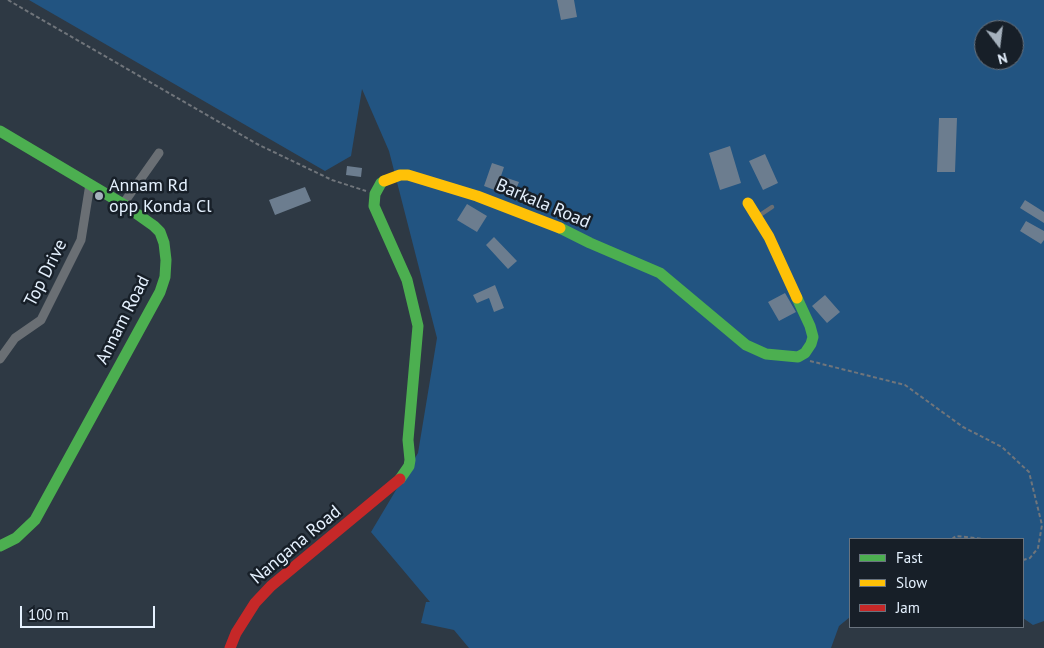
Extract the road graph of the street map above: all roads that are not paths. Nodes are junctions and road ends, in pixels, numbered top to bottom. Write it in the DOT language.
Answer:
graph roads {
  1 [pos="0,131"];
  2 [pos="158,153"];
  3 [pos="90,184"];
  4 [pos="748,203"];
  5 [pos="123,204"];
  6 [pos="772,207"];
  7 [pos="757,217"];
  8 [pos="0,359"];
  9 [pos="400,481"];
  10 [pos="0,546"];
  11 [pos="230,648"];
  1 -- 3 [label="street, Annam Road"];
  2 -- 5 [label="street"];
  3 -- 5 [label="street, Annam Road"];
  3 -- 8 [label="street, Top Drive"];
  4 -- 7 [label="street"];
  5 -- 10 [label="street, Annam Road"];
  6 -- 7 [label="lane"];
  7 -- 9 [label="street, Barkala Road"];
  9 -- 11 [label="street, Nangana Road"];
}
